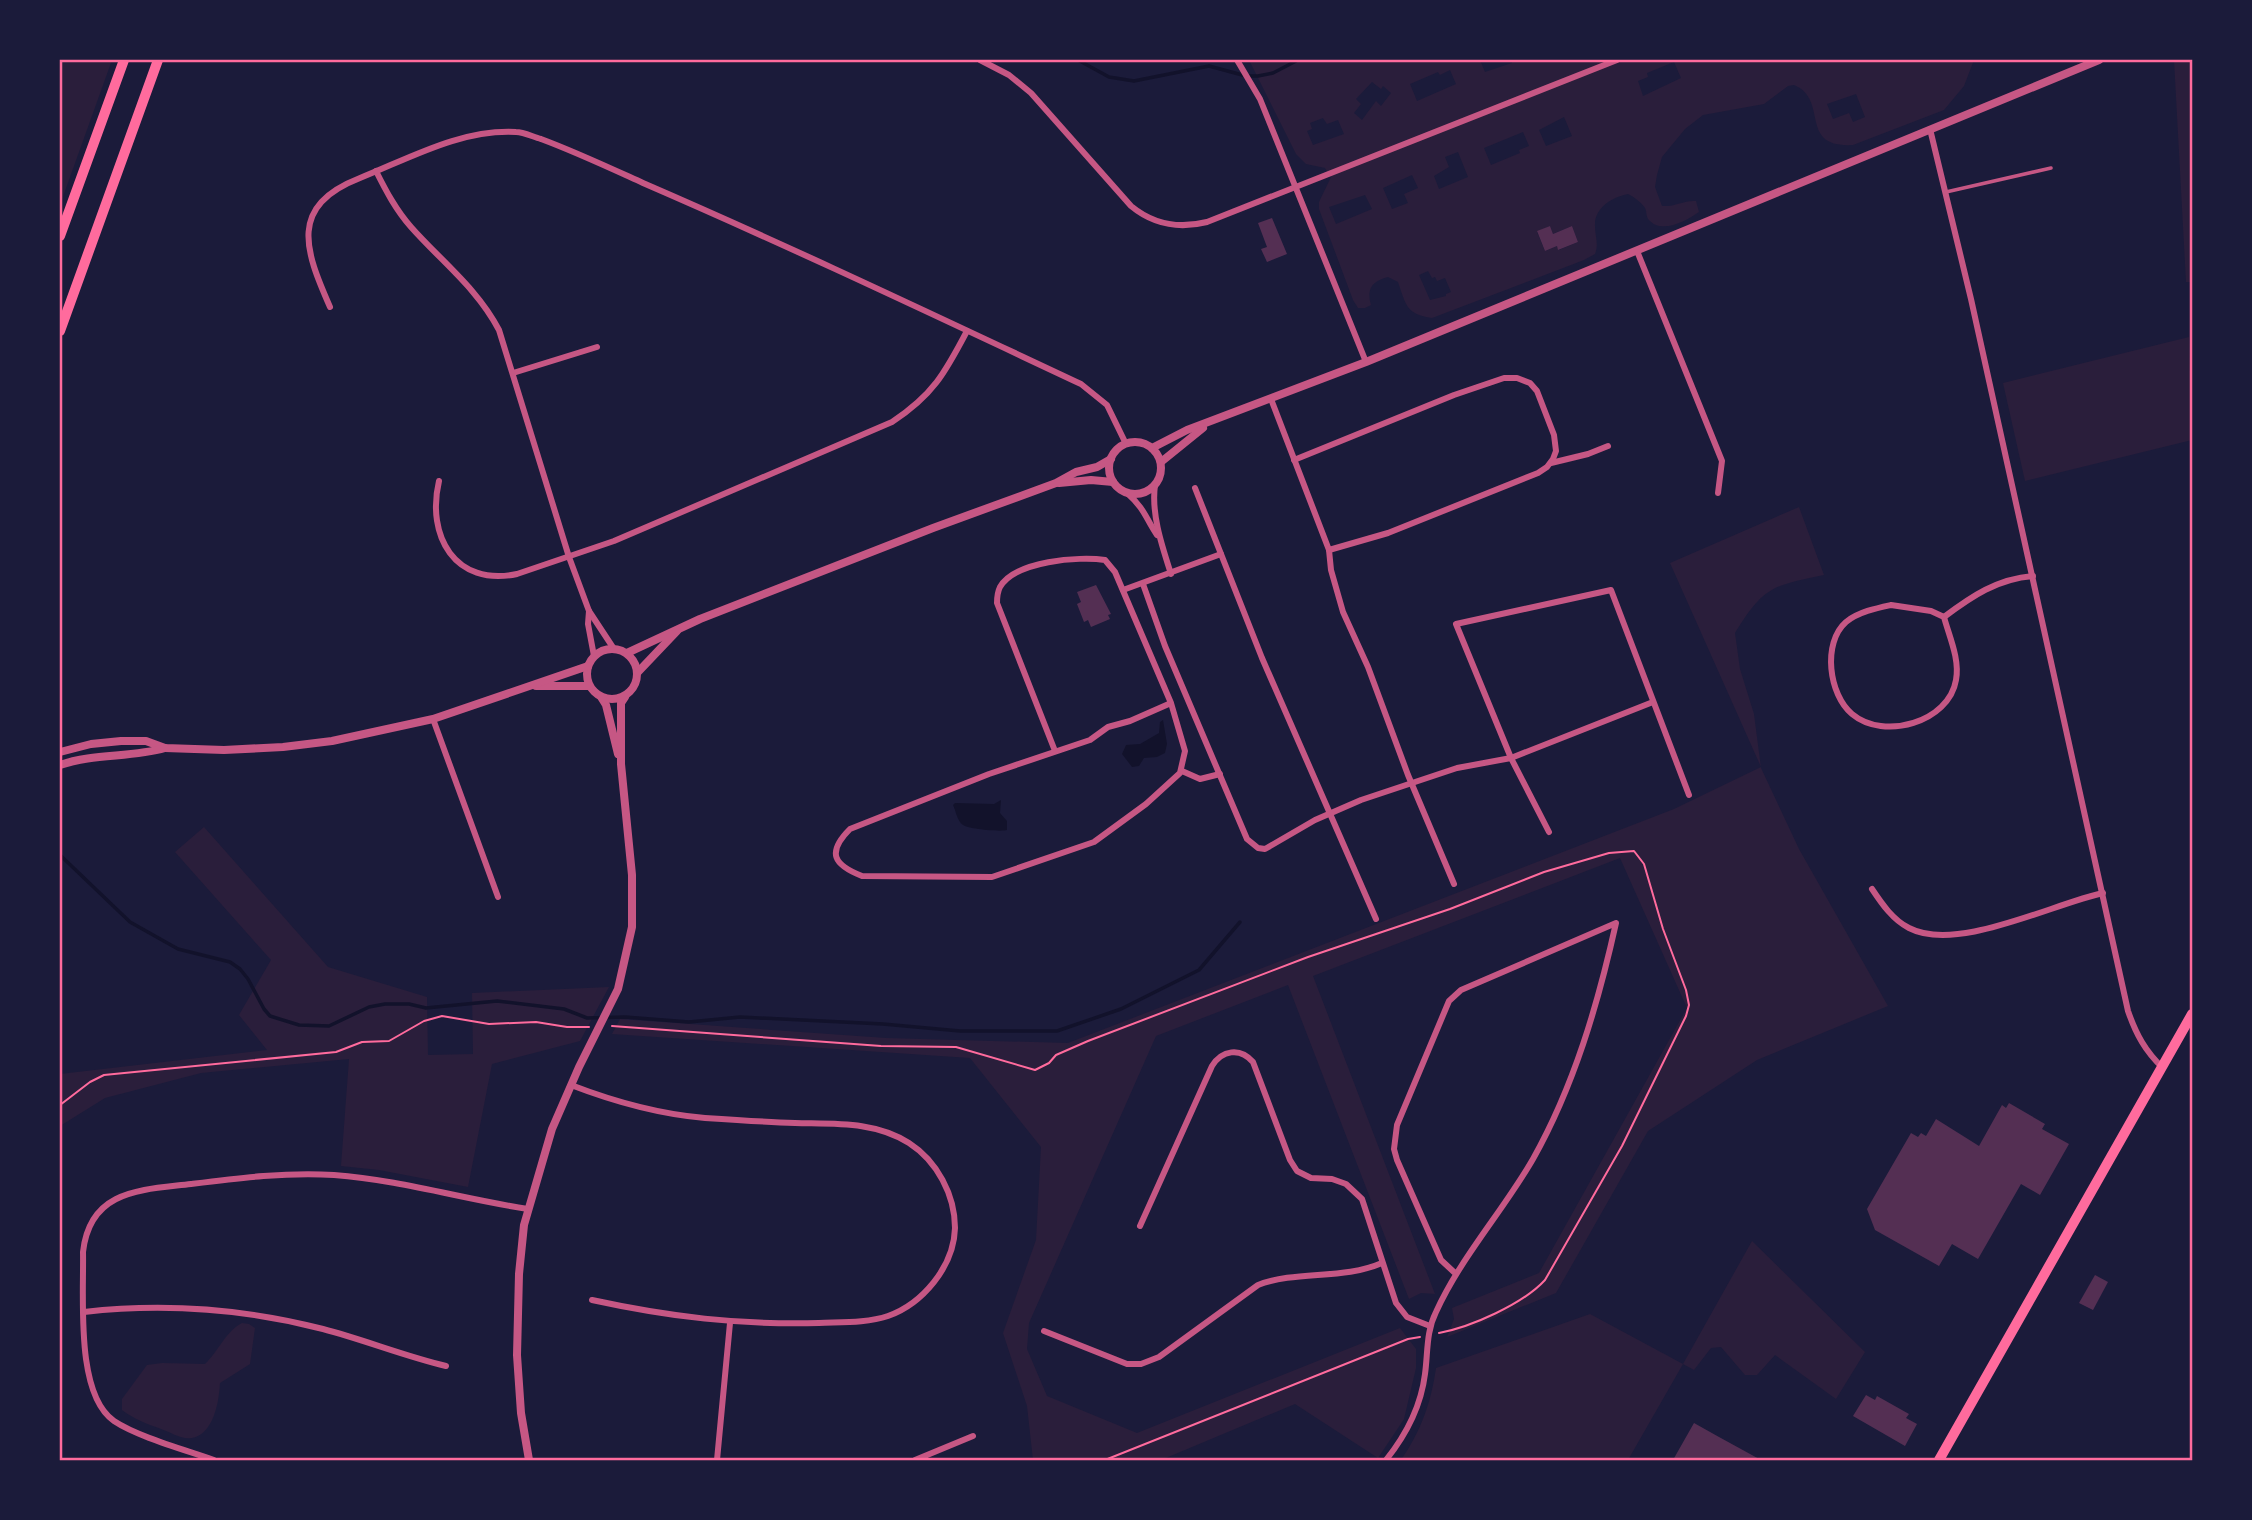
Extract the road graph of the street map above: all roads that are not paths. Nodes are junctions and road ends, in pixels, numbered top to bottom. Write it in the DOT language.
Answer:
graph roads {
  1 [pos="124,60"];
  2 [pos="158,60"];
  3 [pos="980,60"];
  4 [pos="1237,60"];
  5 [pos="1617,60"];
  6 [pos="2099,60"];
  7 [pos="1930,128"];
  8 [pos="2051,168"];
  9 [pos="376,171"];
  10 [pos="1296,186"];
  11 [pos="1946,192"];
  12 [pos="60,236"];
  13 [pos="1637,251"];
  14 [pos="330,307"];
  15 [pos="60,331"];
  16 [pos="967,331"];
  17 [pos="597,347"];
  18 [pos="1366,362"];
  19 [pos="513,373"];
  20 [pos="1271,399"];
  21 [pos="1208,424"];
  22 [pos="1126,444"];
  23 [pos="1608,446"];
  24 [pos="1152,448"];
  25 [pos="1111,459"];
  26 [pos="1294,460"];
  27 [pos="1160,462"];
  28 [pos="1551,463"];
  29 [pos="439,481"];
  30 [pos="1113,482"];
  31 [pos="1056,483"];
  32 [pos="1155,485"];
  33 [pos="1195,488"];
  34 [pos="1127,493"];
  35 [pos="1718,493"];
  36 [pos="1158,537"];
  37 [pos="1329,550"];
  38 [pos="1221,554"];
  39 [pos="569,557"];
  40 [pos="1171,573"];
  41 [pos="2033,576"];
  42 [pos="1143,584"];
  43 [pos="1123,590"];
  44 [pos="589,611"];
  45 [pos="1944,617"];
  46 [pos="679,629"];
  47 [pos="614,649"];
  48 [pos="626,653"];
  49 [pos="594,656"];
  50 [pos="588,666"];
  51 [pos="638,672"];
  52 [pos="533,685"];
  53 [pos="589,686"];
  54 [pos="625,696"];
  55 [pos="601,697"];
  56 [pos="1653,702"];
  57 [pos="1171,703"];
  58 [pos="433,719"];
  59 [pos="165,747"];
  60 [pos="1055,751"];
  61 [pos="60,752"];
  62 [pos="1511,758"];
  63 [pos="621,764"];
  64 [pos="60,765"];
  65 [pos="1182,771"];
  66 [pos="1220,774"];
  67 [pos="1412,783"];
  68 [pos="1689,795"];
  69 [pos="1330,813"];
  70 [pos="1549,832"];
  71 [pos="1454,884"];
  72 [pos="1872,889"];
  73 [pos="2103,893"];
  74 [pos="498,897"];
  75 [pos="1376,919"];
  76 [pos="2193,1014"];
  77 [pos="2163,1068"];
  78 [pos="571,1085"];
  79 [pos="528,1209"];
  80 [pos="1140,1226"];
  81 [pos="1382,1263"];
  82 [pos="1456,1274"];
  83 [pos="592,1300"];
  84 [pos="84,1312"];
  85 [pos="730,1323"];
  86 [pos="1430,1326"];
  87 [pos="1044,1331"];
  88 [pos="446,1366"];
  89 [pos="973,1436"];
  90 [pos="214,1461"];
  91 [pos="528,1461"];
  92 [pos="717,1461"];
  93 [pos="915,1461"];
  94 [pos="1387,1461"];
  95 [pos="1939,1461"];
  1 -- 12 [label="highway"];
  2 -- 15 [label="highway"];
  3 -- 10 [label="street"];
  4 -- 10 [label="street"];
  5 -- 10 [label="street"];
  6 -- 7 [label="street"];
  7 -- 11 [label="street"];
  7 -- 13 [label="street"];
  8 -- 11 [label="lane"];
  9 -- 14 [label="street"];
  9 -- 16 [label="street"];
  9 -- 19 [label="street"];
  10 -- 18 [label="street"];
  11 -- 41 [label="street"];
  13 -- 18 [label="street"];
  13 -- 35 [label="street"];
  16 -- 22 [label="street"];
  16 -- 39 [label="street"];
  17 -- 19 [label="street"];
  18 -- 20 [label="street"];
  19 -- 39 [label="street"];
  20 -- 21 [label="street"];
  20 -- 26 [label="street"];
  21 -- 24 [label="street"];
  21 -- 27 [label="street"];
  22 -- 24 [label="street"];
  22 -- 25 [label="street"];
  23 -- 28 [label="street"];
  24 -- 27 [label="street"];
  25 -- 30 [label="street"];
  25 -- 31 [label="street"];
  26 -- 28 [label="street"];
  26 -- 37 [label="street"];
  27 -- 32 [label="street"];
  28 -- 37 [label="street"];
  29 -- 39 [label="street"];
  30 -- 31 [label="street"];
  30 -- 34 [label="street"];
  31 -- 46 [label="street"];
  32 -- 34 [label="street"];
  32 -- 36 [label="street"];
  33 -- 38 [label="street"];
  34 -- 36 [label="street"];
  36 -- 40 [label="street"];
  37 -- 67 [label="street"];
  38 -- 40 [label="street"];
  38 -- 69 [label="street"];
  39 -- 44 [label="street"];
  40 -- 42 [label="street"];
  41 -- 45 [label="street"];
  41 -- 73 [label="street"];
  42 -- 43 [label="street"];
  42 -- 66 [label="street"];
  43 -- 57 [label="street"];
  43 -- 60 [label="street"];
  44 -- 47 [label="street"];
  44 -- 49 [label="street"];
  45 -- 45 [label="street"];
  46 -- 48 [label="street"];
  46 -- 51 [label="street"];
  47 -- 48 [label="street"];
  47 -- 49 [label="street"];
  48 -- 51 [label="street"];
  49 -- 50 [label="street"];
  50 -- 52 [label="street"];
  50 -- 53 [label="street"];
  51 -- 54 [label="street"];
  52 -- 53 [label="street"];
  52 -- 58 [label="street"];
  53 -- 55 [label="street"];
  54 -- 55 [label="street"];
  54 -- 63 [label="street"];
  55 -- 63 [label="street"];
  56 -- 62 [label="street"];
  56 -- 62 [label="street"];
  56 -- 68 [label="street"];
  57 -- 60 [label="street"];
  57 -- 65 [label="street"];
  58 -- 59 [label="street"];
  58 -- 74 [label="street"];
  59 -- 61 [label="street"];
  59 -- 64 [label="street"];
  60 -- 65 [label="street"];
  62 -- 67 [label="street"];
  62 -- 70 [label="street"];
  63 -- 78 [label="street"];
  65 -- 66 [label="street"];
  66 -- 69 [label="street"];
  67 -- 69 [label="street"];
  67 -- 71 [label="street"];
  69 -- 75 [label="street"];
  72 -- 73 [label="street"];
  73 -- 77 [label="street"];
  76 -- 77 [label="main road"];
  77 -- 95 [label="main road"];
  78 -- 79 [label="street"];
  78 -- 85 [label="street"];
  79 -- 84 [label="street"];
  79 -- 91 [label="street"];
  80 -- 81 [label="street"];
  81 -- 86 [label="street"];
  81 -- 87 [label="street"];
  82 -- 82 [label="street"];
  82 -- 86 [label="street"];
  83 -- 85 [label="street"];
  84 -- 88 [label="street"];
  84 -- 90 [label="street"];
  85 -- 92 [label="street"];
  86 -- 94 [label="street"];
  89 -- 93 [label="street"];
}
